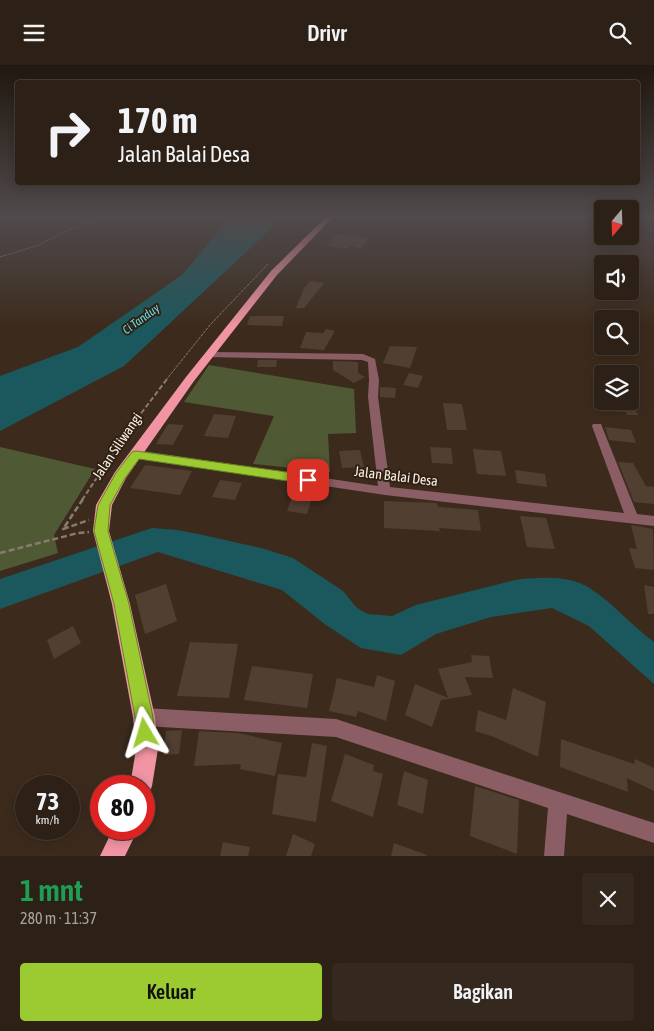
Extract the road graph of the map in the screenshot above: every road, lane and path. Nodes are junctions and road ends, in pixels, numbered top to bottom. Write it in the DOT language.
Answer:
graph roads {
  1 [pos="13,253"];
  2 [pos="293,253"];
  3 [pos="0,257"];
  4 [pos="271,261"];
  5 [pos="211,355"];
  6 [pos="597,425"];
  7 [pos="136,454"];
  8 [pos="385,491"];
  9 [pos="633,519"];
  10 [pos="654,521"];
  11 [pos="102,523"];
  12 [pos="0,553"];
  13 [pos="144,717"];
  14 [pos="143,775"];
  15 [pos="558,802"];
  16 [pos="654,833"];
  17 [pos="120,840"];
  18 [pos="112,856"];
  19 [pos="554,856"];
  1 -- 3 [label="path"];
  2 -- 5 [label="highway, Jalan Siliwangi"];
  4 -- 11 [label="path"];
  5 -- 7 [label="highway, Jalan Siliwangi"];
  5 -- 8 [label="street"];
  6 -- 9 [label="street"];
  7 -- 8 [label="street, Jalan Balai Desa"];
  7 -- 11 [label="highway, Jalan Siliwangi"];
  8 -- 9 [label="street, Jalan Balai Desa"];
  9 -- 10 [label="street, Jalan Balai Desa"];
  11 -- 12 [label="path"];
  11 -- 13 [label="highway"];
  13 -- 14 [label="highway"];
  13 -- 15 [label="street"];
  15 -- 16 [label="street"];
  15 -- 19 [label="street"];
  17 -- 18 [label="highway"];
}
